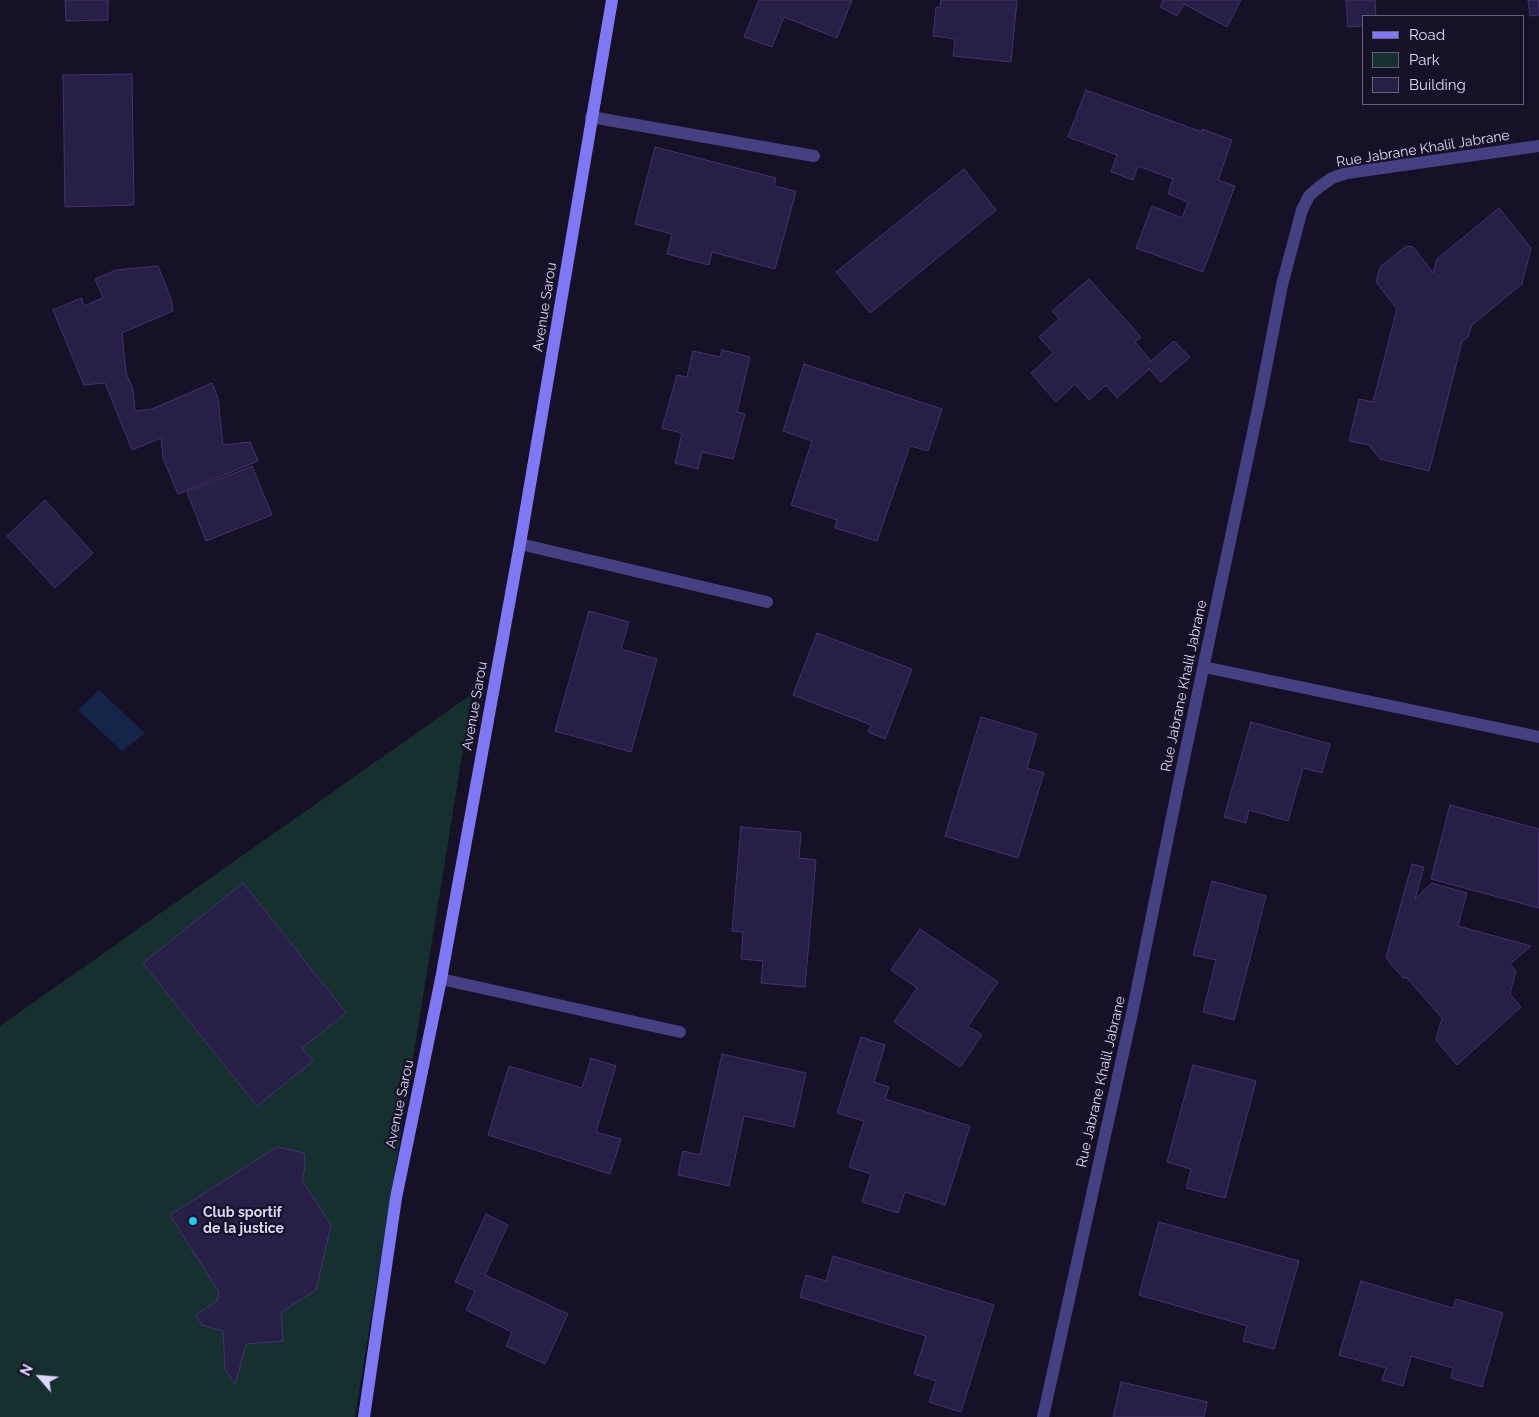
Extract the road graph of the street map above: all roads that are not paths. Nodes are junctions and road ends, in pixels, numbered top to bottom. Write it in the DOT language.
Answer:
graph roads {
  1 [pos="612,0"];
  2 [pos="591,117"];
  3 [pos="1539,146"];
  4 [pos="814,156"];
  5 [pos="520,544"];
  6 [pos="766,602"];
  7 [pos="1204,666"];
  8 [pos="1539,737"];
  9 [pos="441,979"];
  10 [pos="680,1032"];
  11 [pos="368,1416"];
  12 [pos="1043,1417"];
  1 -- 2 [label="street, Avenue Sarou"];
  2 -- 4 [label="street"];
  2 -- 5 [label="street, Avenue Sarou"];
  3 -- 7 [label="street, Rue Jabrane Khalil Jabrane"];
  5 -- 6 [label="street"];
  5 -- 9 [label="street, Avenue Sarou"];
  7 -- 8 [label="street"];
  7 -- 12 [label="street, Rue Jabrane Khalil Jabrane"];
  9 -- 10 [label="street"];
  9 -- 11 [label="street, Avenue Sarou"];
}
